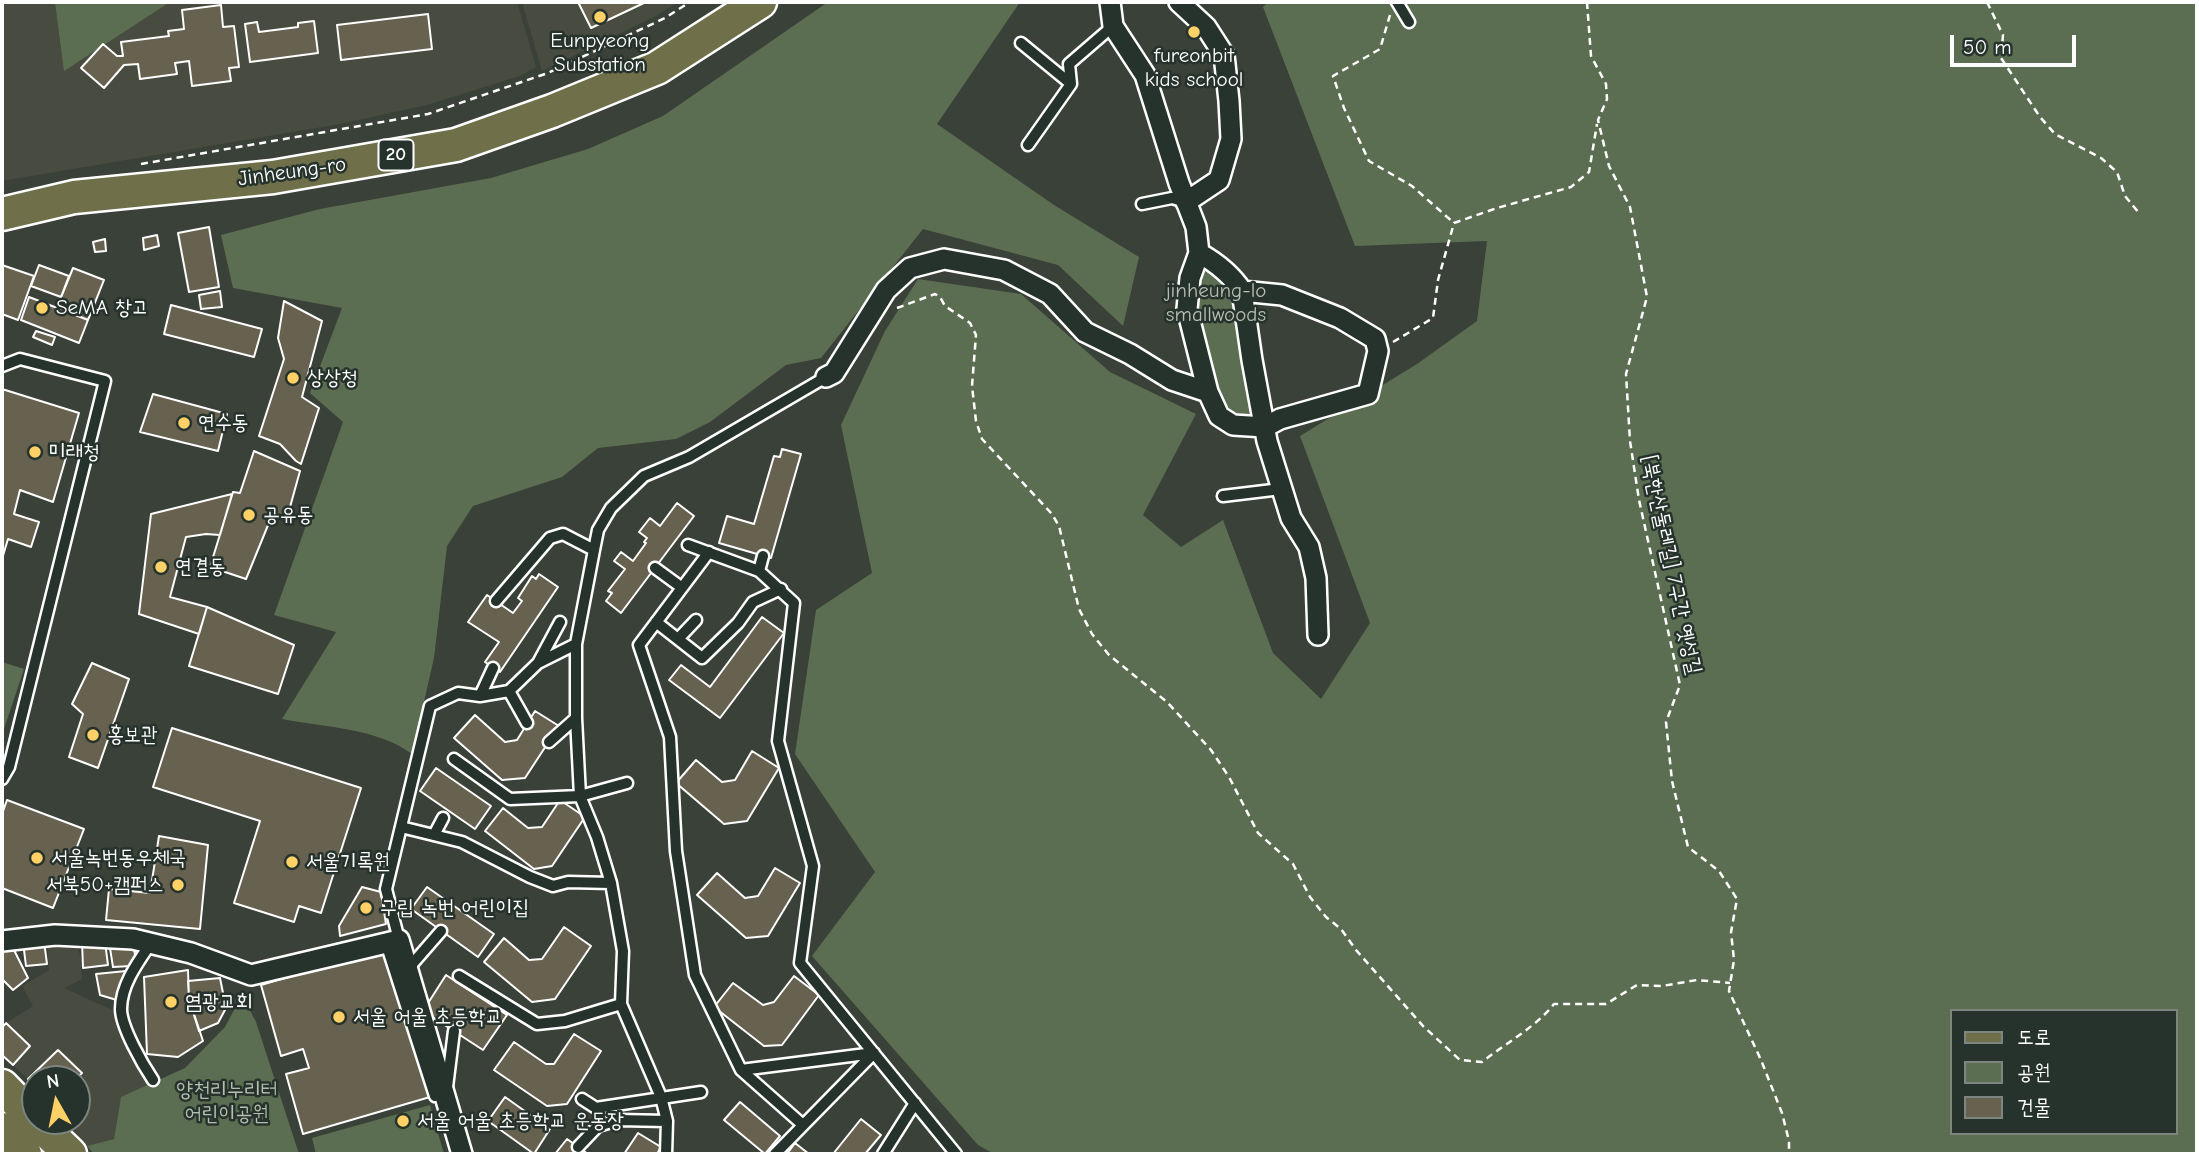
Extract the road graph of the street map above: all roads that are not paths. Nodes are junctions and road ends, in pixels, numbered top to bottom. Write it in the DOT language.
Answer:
graph roads {
  1 [pos="760,2"];
  2 [pos="1110,2"];
  3 [pos="1179,2"];
  4 [pos="1396,2"];
  5 [pos="1409,22"];
  6 [pos="1113,26"];
  7 [pos="1021,43"];
  8 [pos="1071,84"];
  9 [pos="1028,145"];
  10 [pos="1186,202"];
  11 [pos="1142,204"];
  12 [pos="2,214"];
  13 [pos="1199,253"];
  14 [pos="1242,292"];
  15 [pos="2,366"];
  16 [pos="826,377"];
  17 [pos="1208,392"];
  18 [pos="1265,427"];
  19 [pos="1281,489"];
  20 [pos="1223,496"];
  21 [pos="688,545"];
  22 [pos="594,550"];
  23 [pos="709,552"];
  24 [pos="763,556"];
  25 [pos="655,568"];
  26 [pos="759,571"];
  27 [pos="681,587"];
  28 [pos="781,589"];
  29 [pos="496,601"];
  30 [pos="696,620"];
  31 [pos="656,621"];
  32 [pos="561,622"];
  33 [pos="1318,635"];
  34 [pos="678,639"];
  35 [pos="576,644"];
  36 [pos="538,663"];
  37 [pos="493,668"];
  38 [pos="509,691"];
  39 [pos="481,696"];
  40 [pos="576,718"];
  41 [pos="527,723"];
  42 [pos="548,742"];
  43 [pos="454,759"];
  44 [pos="2,779"];
  45 [pos="626,783"];
  46 [pos="580,796"];
  47 [pos="443,818"];
  48 [pos="401,827"];
  49 [pos="434,835"];
  50 [pos="611,883"];
  51 [pos="441,931"];
  52 [pos="2,942"];
  53 [pos="392,942"];
  54 [pos="152,943"];
  55 [pos="407,970"];
  56 [pos="458,976"];
  57 [pos="621,1004"];
  58 [pos="454,1031"];
  59 [pos="874,1053"];
  60 [pos="741,1070"];
  61 [pos="153,1080"];
  62 [pos="2,1086"];
  63 [pos="701,1092"];
  64 [pos="446,1094"];
  65 [pos="662,1097"];
  66 [pos="582,1099"];
  67 [pos="915,1103"];
  68 [pos="21,1105"];
  69 [pos="667,1121"];
  70 [pos="803,1125"];
  71 [pos="2,1129"];
  72 [pos="51,1135"];
  73 [pos="578,1147"];
  74 [pos="25,1154"];
  75 [pos="69,1154"];
  76 [pos="453,1154"];
  77 [pos="462,1154"];
  78 [pos="666,1154"];
  79 [pos="775,1154"];
  80 [pos="883,1154"];
  81 [pos="956,1154"];
  1 -- 12 [label="main road, Jinheung-ro / 20"];
  2 -- 6 [label="street"];
  3 -- 10 [label="street"];
  4 -- 5 [label="lane"];
  6 -- 8 [label="lane"];
  6 -- 10 [label="street"];
  7 -- 8 [label="lane"];
  8 -- 9 [label="lane"];
  10 -- 11 [label="lane"];
  10 -- 13 [label="street"];
  13 -- 14 [label="street"];
  13 -- 17 [label="street"];
  14 -- 18 [label="street"];
  14 -- 18 [label="street"];
  15 -- 44 [label="lane"];
  16 -- 17 [label="street"];
  16 -- 22 [label="lane"];
  17 -- 18 [label="street"];
  18 -- 19 [label="street"];
  19 -- 20 [label="lane"];
  19 -- 33 [label="street"];
  21 -- 23 [label="lane"];
  22 -- 29 [label="lane"];
  22 -- 35 [label="lane"];
  23 -- 26 [label="lane"];
  23 -- 27 [label="lane"];
  24 -- 26 [label="lane"];
  25 -- 27 [label="lane"];
  26 -- 28 [label="lane"];
  27 -- 31 [label="lane"];
  28 -- 34 [label="lane"];
  28 -- 59 [label="lane"];
  30 -- 34 [label="lane"];
  31 -- 34 [label="lane"];
  31 -- 60 [label="lane"];
  32 -- 36 [label="lane"];
  35 -- 36 [label="lane"];
  35 -- 40 [label="lane"];
  36 -- 38 [label="lane"];
  37 -- 39 [label="lane"];
  38 -- 39 [label="lane"];
  38 -- 41 [label="lane"];
  39 -- 48 [label="lane"];
  40 -- 42 [label="lane"];
  40 -- 46 [label="lane"];
  43 -- 46 [label="lane"];
  45 -- 46 [label="lane"];
  46 -- 50 [label="lane"];
  47 -- 49 [label="lane"];
  48 -- 49 [label="lane"];
  48 -- 53 [label="lane"];
  49 -- 50 [label="lane"];
  50 -- 57 [label="lane"];
  51 -- 55 [label="lane"];
  52 -- 54 [label="street"];
  53 -- 54 [label="street"];
  53 -- 55 [label="street"];
  53 -- 76 [label="lane"];
  54 -- 61 [label="lane"];
  55 -- 64 [label="street"];
  56 -- 57 [label="lane"];
  57 -- 65 [label="lane"];
  58 -- 64 [label="lane"];
  59 -- 60 [label="lane"];
  59 -- 67 [label="lane"];
  59 -- 70 [label="lane"];
  60 -- 70 [label="lane"];
  62 -- 68 [label="main road"];
  63 -- 65 [label="lane"];
  64 -- 77 [label="street"];
  65 -- 66 [label="lane"];
  65 -- 69 [label="lane"];
  67 -- 80 [label="lane"];
  67 -- 81 [label="lane"];
  69 -- 73 [label="lane"];
  69 -- 78 [label="lane"];
  70 -- 79 [label="lane"];
  71 -- 74 [label="main road"];
  72 -- 75 [label="main road"];
}
